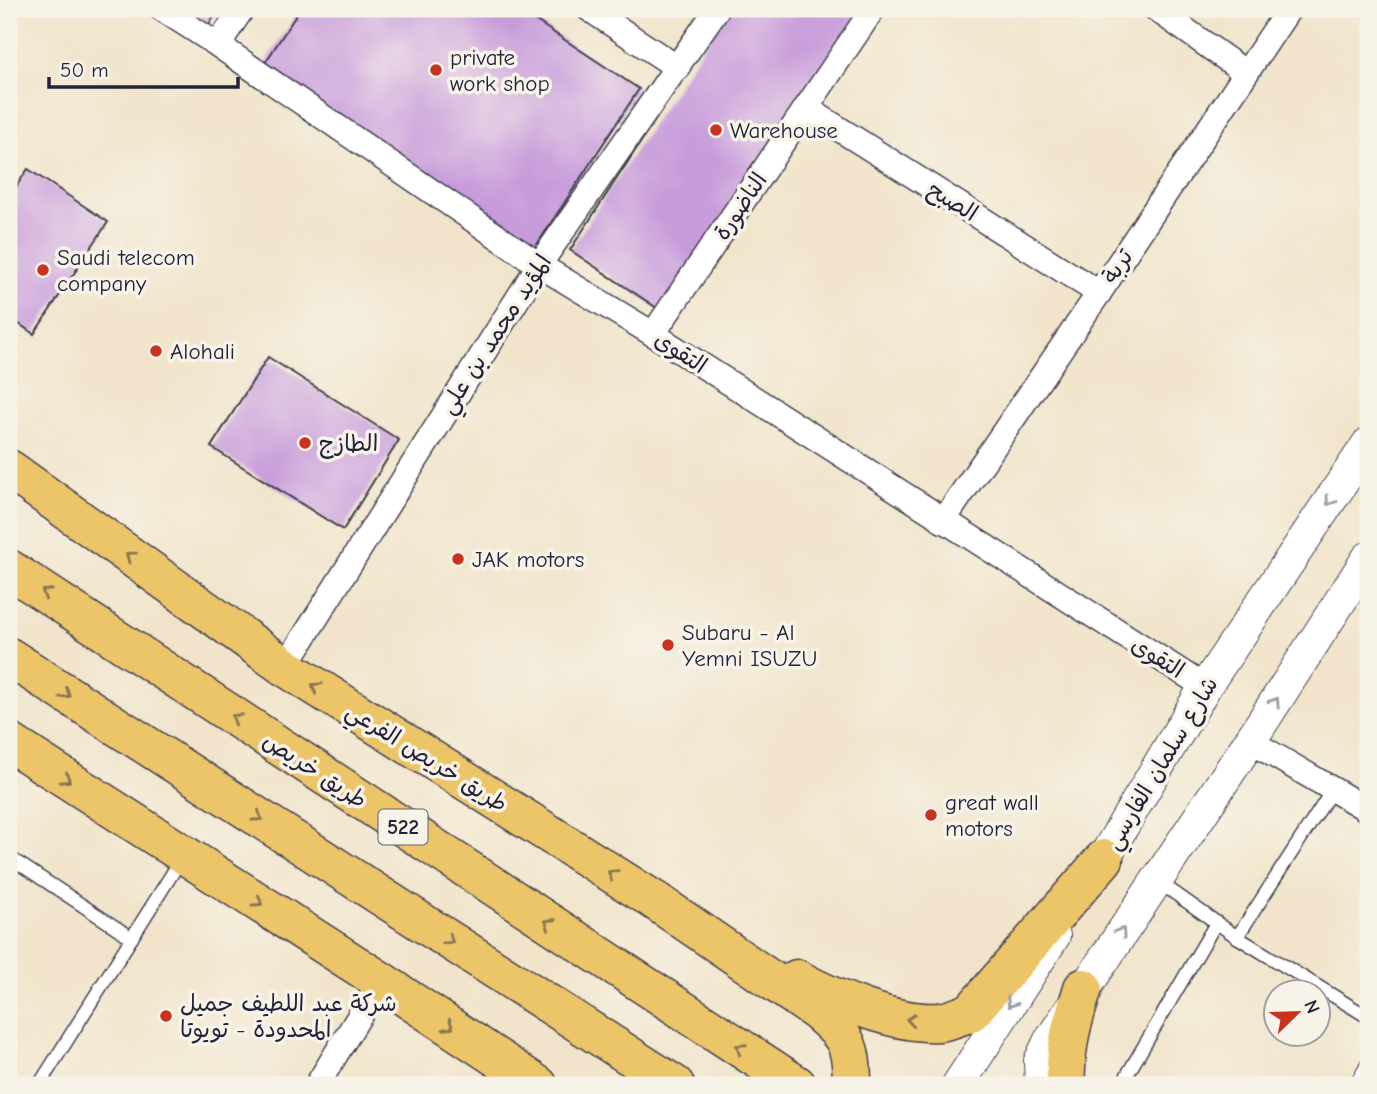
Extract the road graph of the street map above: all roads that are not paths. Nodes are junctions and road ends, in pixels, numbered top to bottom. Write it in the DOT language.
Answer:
graph roads {
  1 [pos="162,9"];
  2 [pos="242,9"];
  3 [pos="589,9"];
  4 [pos="717,9"];
  5 [pos="873,9"];
  6 [pos="1156,9"];
  7 [pos="1289,9"];
  8 [pos="219,45"];
  9 [pos="678,68"];
  10 [pos="1246,73"];
  11 [pos="806,108"];
  12 [pos="539,265"];
  13 [pos="1099,293"];
  14 [pos="653,334"];
  15 [pos="1368,444"];
  16 [pos="9,469"];
  17 [pos="943,521"];
  18 [pos="1368,558"];
  19 [pos="9,569"];
  20 [pos="9,657"];
  21 [pos="285,667"];
  22 [pos="1205,687"];
  23 [pos="1251,740"];
  24 [pos="9,742"];
  25 [pos="1333,789"];
  26 [pos="1368,810"];
  27 [pos="184,855"];
  28 [pos="9,858"];
  29 [pos="1104,859"];
  30 [pos="1156,880"];
  31 [pos="654,900"];
  32 [pos="1216,923"];
  33 [pos="1237,937"];
  34 [pos="132,938"];
  35 [pos="381,981"];
  36 [pos="1083,988"];
  37 [pos="1368,1017"];
  38 [pos="1368,1063"];
  39 [pos="963,1078"];
  40 [pos="39,1085"];
  41 [pos="317,1085"];
  42 [pos="538,1085"];
  43 [pos="675,1085"];
  44 [pos="797,1085"];
  45 [pos="852,1085"];
  46 [pos="1041,1085"];
  47 [pos="1066,1085"];
  48 [pos="1131,1085"];
  49 [pos="1355,1085"];
  1 -- 8 [label="street, التقوى"];
  2 -- 8 [label="street"];
  3 -- 9 [label="street"];
  4 -- 9 [label="street, المؤيد محمد بن علي"];
  5 -- 11 [label="street, الناضورة"];
  6 -- 10 [label="street"];
  7 -- 10 [label="street, تربة"];
  8 -- 12 [label="street, التقوى"];
  9 -- 12 [label="street, المؤيد محمد بن علي"];
  10 -- 13 [label="street, تربة"];
  11 -- 13 [label="street, الصبح"];
  11 -- 14 [label="street, الناضورة"];
  12 -- 14 [label="street, التقوى"];
  12 -- 21 [label="street, المؤيد محمد بن علي"];
  13 -- 17 [label="street, تربة"];
  14 -- 17 [label="street, التقوى"];
  15 -- 22 [label="street, شارع سلمان الفارسي, one-way"];
  21 -- 16 [label="main road, طريق خريص الفرعي, one-way"];
  17 -- 22 [label="street, التقوى"];
  23 -- 18 [label="street, one-way"];
  44 -- 19 [label="main road, طريق خريص / 522, one-way"];
  20 -- 43 [label="main road, one-way"];
  31 -- 21 [label="main road, طريق خريص الفرعي, one-way"];
  22 -- 29 [label="street, شارع سلمان الفارسي"];
  23 -- 25 [label="street"];
  23 -- 30 [label="street"];
  24 -- 27 [label="main road, one-way"];
  25 -- 26 [label="street"];
  25 -- 33 [label="lane"];
  27 -- 34 [label="lane"];
  27 -- 35 [label="main road, one-way"];
  28 -- 34 [label="lane"];
  29 -- 31 [label="main road, one-way"];
  29 -- 39 [label="street, شارع سلمان الفارسي, one-way"];
  30 -- 32 [label="lane"];
  36 -- 30 [label="street, one-way"];
  31 -- 45 [label="main road, طريق خريص الفرعي"];
  32 -- 33 [label="lane"];
  32 -- 48 [label="lane"];
  33 -- 37 [label="lane"];
  34 -- 40 [label="lane"];
  35 -- 41 [label="street"];
  35 -- 42 [label="main road, one-way"];
  36 -- 46 [label="street"];
  36 -- 47 [label="main road"];
  38 -- 49 [label="lane"];
}
